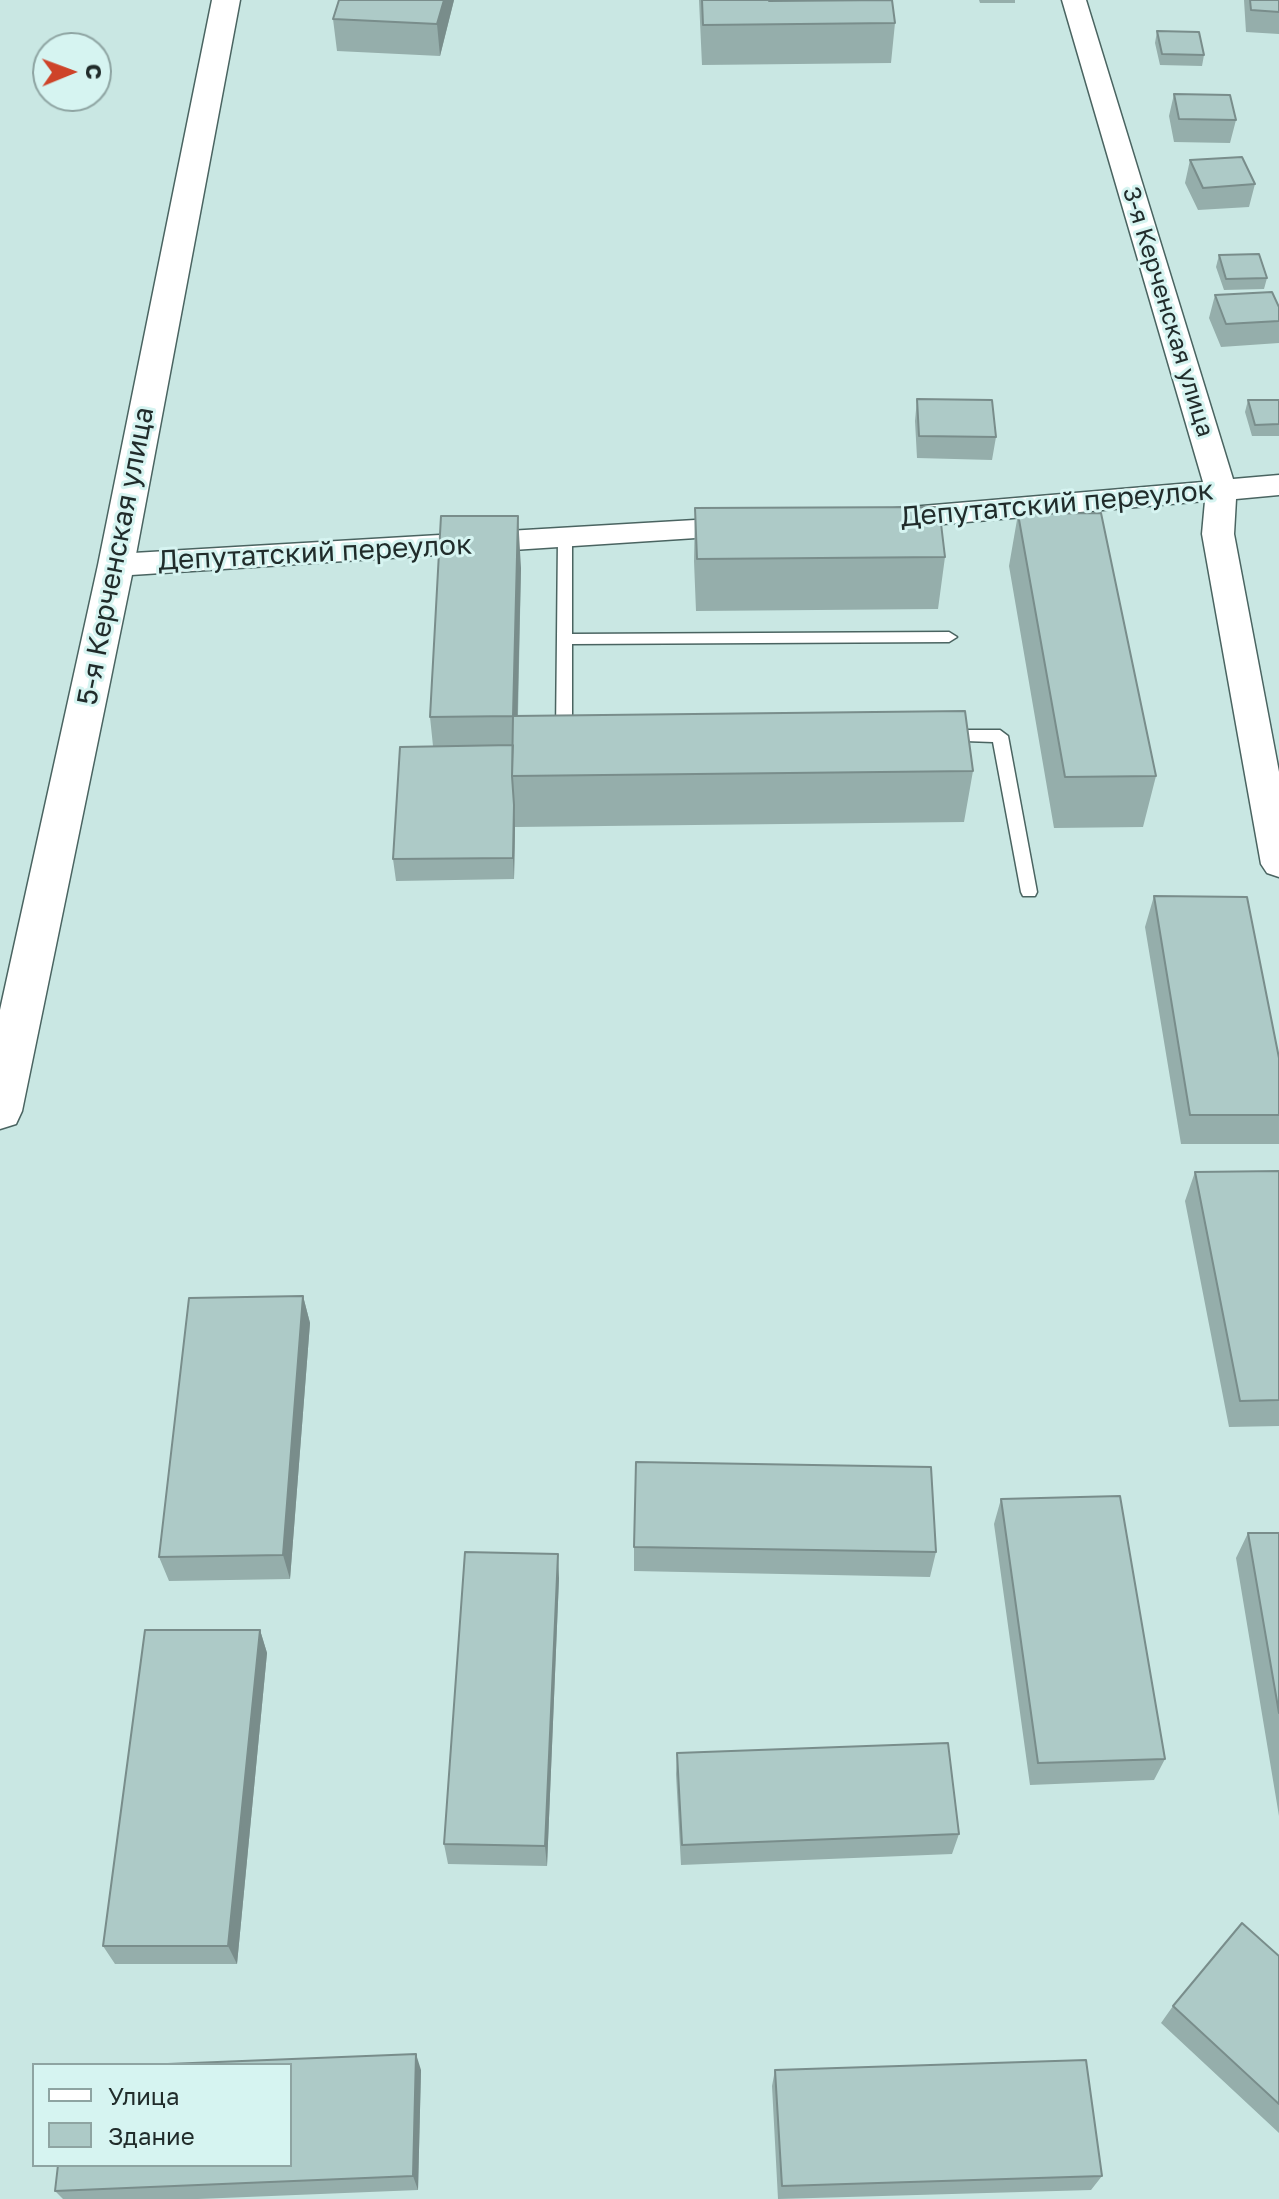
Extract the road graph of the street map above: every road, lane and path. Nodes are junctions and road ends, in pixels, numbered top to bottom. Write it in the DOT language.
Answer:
graph roads {
  1 [pos="226,0"];
  2 [pos="1074,0"];
  3 [pos="1279,485"];
  4 [pos="1221,490"];
  5 [pos="864,520"];
  6 [pos="770,526"];
  7 [pos="565,538"];
  8 [pos="116,565"];
  9 [pos="949,637"];
  10 [pos="565,639"];
  11 [pos="580,734"];
  12 [pos="922,736"];
  13 [pos="1279,864"];
  14 [pos="1029,892"];
  15 [pos="0,1111"];
  1 -- 8 [label="main road, 5-я Керченская улица"];
  2 -- 4 [label="street, 3-я Керченская улица"];
  3 -- 4 [label="street, Депутатский переулок"];
  4 -- 5 [label="street, Депутатский переулок"];
  4 -- 13 [label="street, 3-я Керченская улица"];
  6 -- 7 [label="street, Депутатский переулок"];
  7 -- 8 [label="street, Депутатский переулок"];
  7 -- 10 [label="lane"];
  8 -- 15 [label="main road, 5-я Керченская улица"];
  9 -- 10 [label="lane"];
  10 -- 11 [label="lane"];
  12 -- 14 [label="lane"];
}
